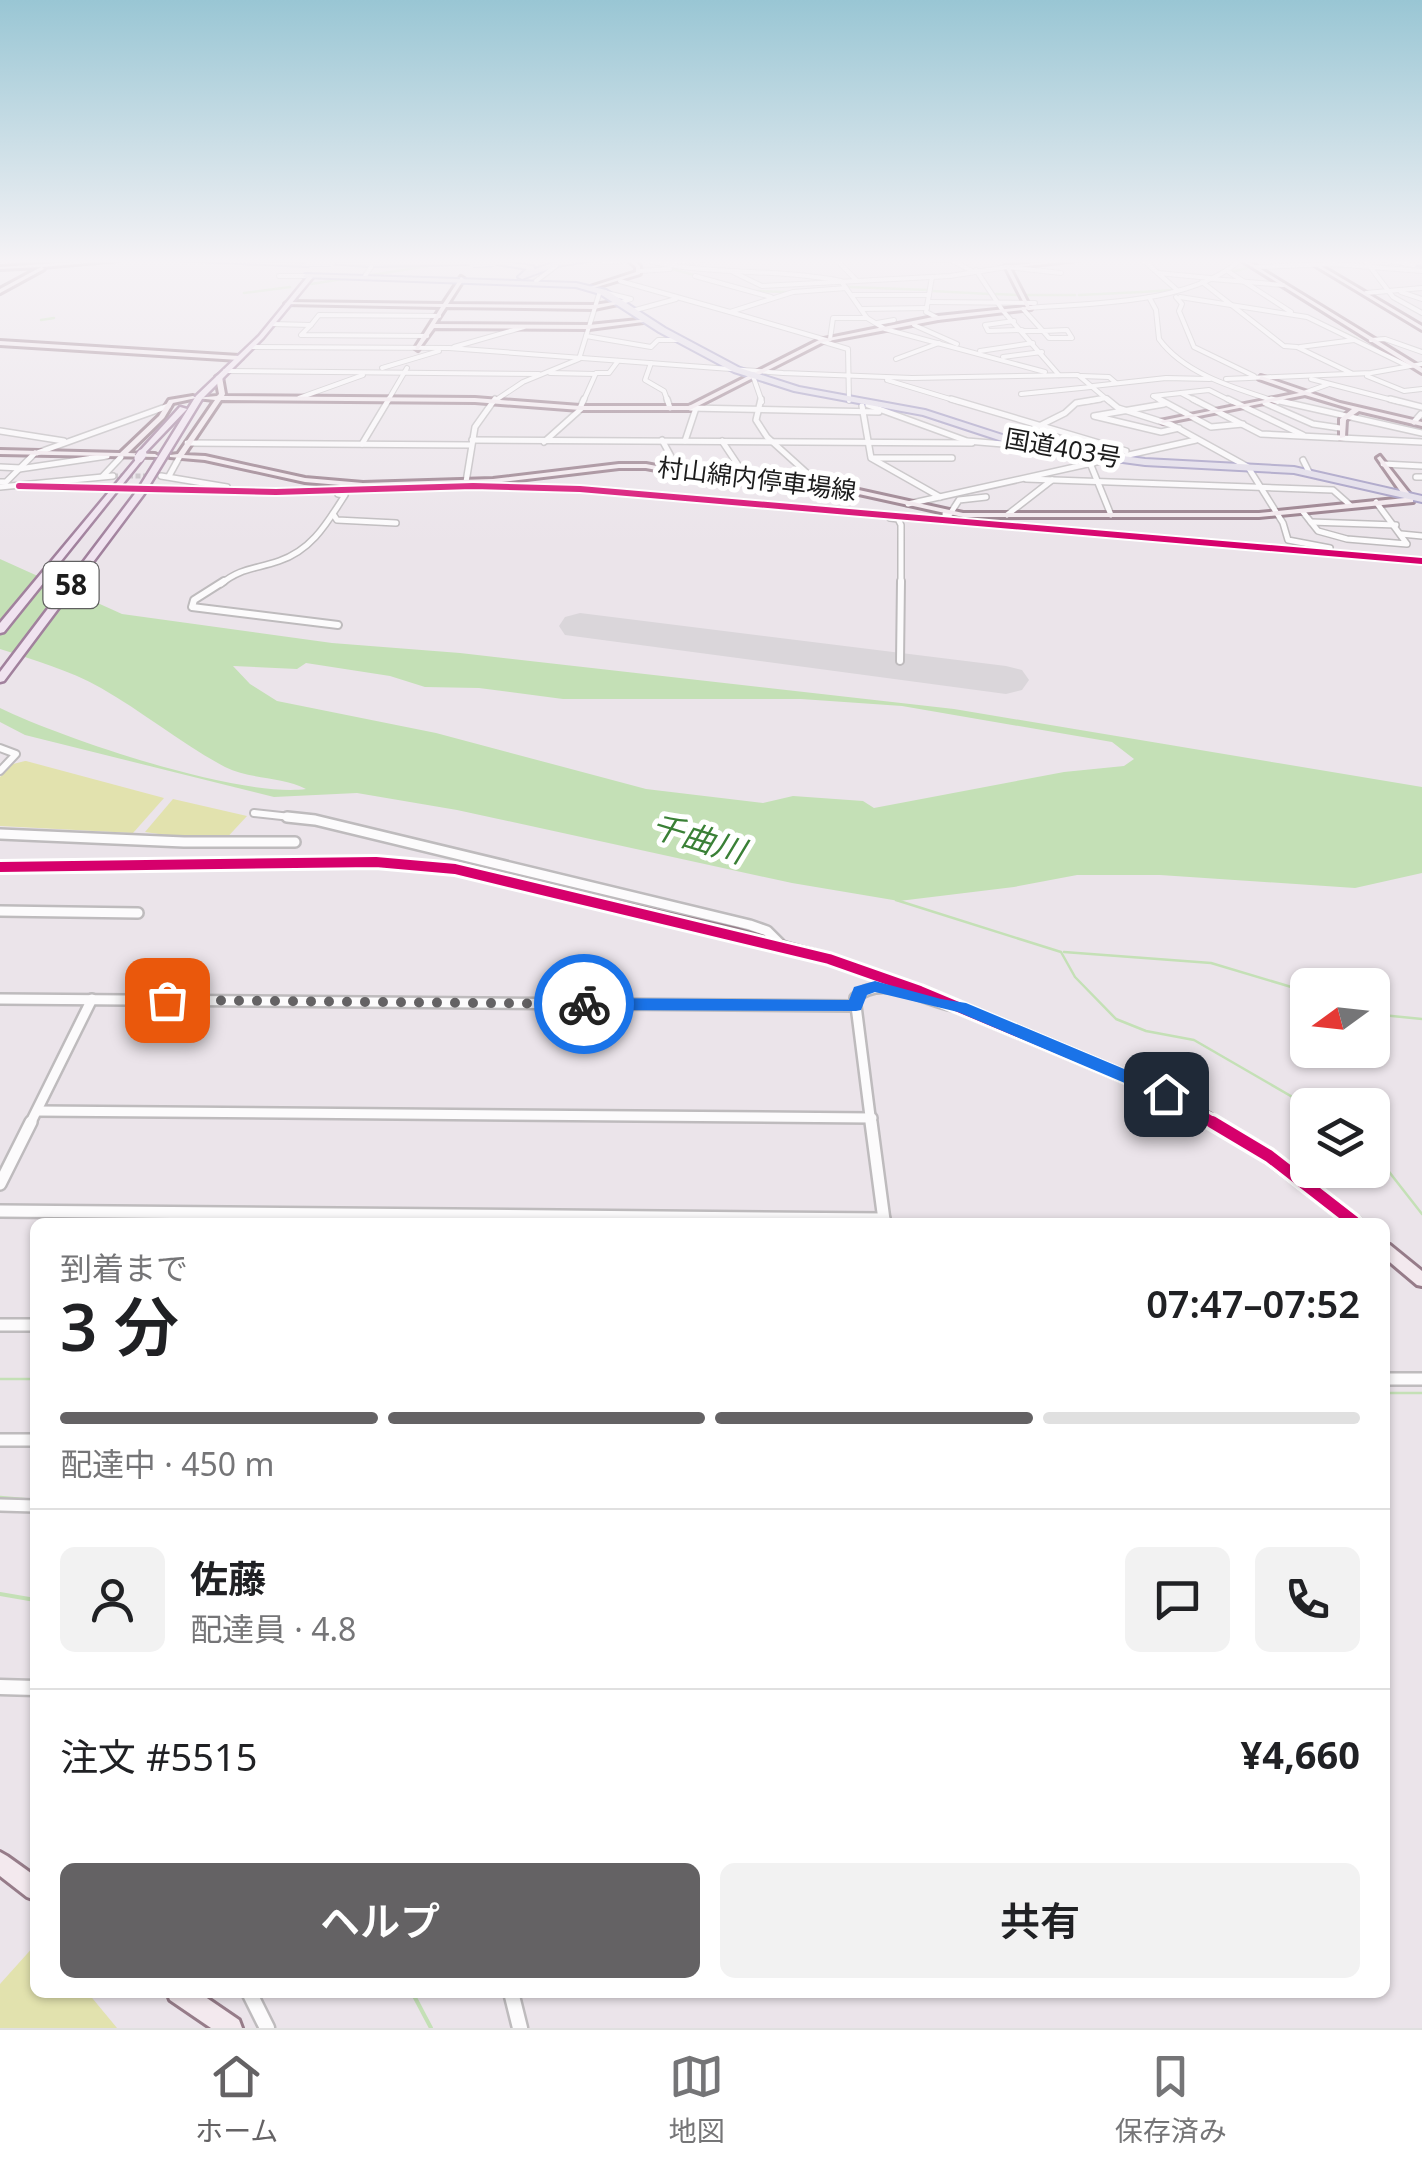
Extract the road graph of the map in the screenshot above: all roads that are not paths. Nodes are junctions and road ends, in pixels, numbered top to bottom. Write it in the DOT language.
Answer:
graph roads {
  1 [pos="163,355"];
  2 [pos="179,355"];
  3 [pos="238,355"];
  4 [pos="239,355"];
  5 [pos="414,355"];
  6 [pos="428,355"];
  7 [pos="535,355"];
  8 [pos="580,355"];
  9 [pos="629,355"];
  10 [pos="708,355"];
  11 [pos="797,355"];
  12 [pos="848,355"];
  13 [pos="910,355"];
  14 [pos="982,355"];
  15 [pos="1022,355"];
  16 [pos="1044,355"];
  17 [pos="1173,355"];
  18 [pos="1210,355"];
  19 [pos="1311,355"];
  20 [pos="1386,355"];
  21 [pos="1393,355"];
  22 [pos="214,358"];
  23 [pos="235,358"];
  24 [pos="579,358"];
  25 [pos="996,358"];
  26 [pos="411,360"];
  27 [pos="896,360"];
  28 [pos="622,361"];
  29 [pos="650,363"];
  30 [pos="1410,366"];
  31 [pos="1422,367"];
  32 [pos="737,370"];
  33 [pos="370,372"];
  34 [pos="404,372"];
  35 [pos="541,373"];
  36 [pos="1351,373"];
  37 [pos="596,374"];
  38 [pos="758,374"];
  39 [pos="1360,374"];
  40 [pos="219,375"];
  41 [pos="850,376"];
  42 [pos="875,376"];
  43 [pos="1058,376"];
  44 [pos="1080,376"];
  45 [pos="1303,377"];
  46 [pos="1259,378"];
  47 [pos="1213,379"];
  48 [pos="1116,383"];
  49 [pos="1329,384"];
  50 [pos="1094,386"];
  51 [pos="1422,389"];
  52 [pos="1178,392"];
  53 [pos="1021,394"];
  54 [pos="1304,394"];
  55 [pos="196,398"];
  56 [pos="218,398"];
  57 [pos="299,398"];
  58 [pos="1106,398"];
  59 [pos="388,399"];
  60 [pos="493,400"];
  61 [pos="1283,400"];
  62 [pos="849,401"];
  63 [pos="1167,404"];
  64 [pos="1264,404"];
  65 [pos="168,406"];
  66 [pos="864,407"];
  67 [pos="1244,407"];
  68 [pos="1422,407"];
  69 [pos="581,408"];
  70 [pos="670,408"];
  71 [pos="693,408"];
  72 [pos="1357,409"];
  73 [pos="758,410"];
  74 [pos="1125,411"];
  75 [pos="1218,412"];
  76 [pos="1422,414"];
  77 [pos="1191,416"];
  78 [pos="1163,421"];
  79 [pos="1418,423"];
  80 [pos="1243,424"];
  81 [pos="1040,426"];
  82 [pos="1178,428"];
  83 [pos="1342,428"];
  84 [pos="0,431"];
  85 [pos="1422,433"];
  86 [pos="1302,436"];
  87 [pos="662,440"];
  88 [pos="1196,440"];
  89 [pos="685,441"];
  90 [pos="722,441"];
  91 [pos="1009,441"];
  92 [pos="67,442"];
  93 [pos="472,442"];
  94 [pos="544,442"];
  95 [pos="772,442"];
  96 [pos="866,442"];
  97 [pos="972,442"];
  98 [pos="1422,442"];
  99 [pos="187,443"];
  100 [pos="362,444"];
  101 [pos="0,452"];
  102 [pos="1130,452"];
  103 [pos="36,453"];
  104 [pos="107,456"];
  105 [pos="121,456"];
  106 [pos="156,456"];
  107 [pos="176,456"];
  108 [pos="871,458"];
  109 [pos="952,458"];
  110 [pos="1110,458"];
  111 [pos="1303,460"];
  112 [pos="1381,461"];
  113 [pos="1147,462"];
  114 [pos="1090,463"];
  115 [pos="1248,466"];
  116 [pos="1422,466"];
  117 [pos="0,467"];
  118 [pos="20,468"];
  119 [pos="679,471"];
  120 [pos="1309,472"];
  121 [pos="95,476"];
  122 [pos="103,476"];
  123 [pos="114,476"];
  124 [pos="1026,479"];
  125 [pos="1053,480"];
  126 [pos="759,481"];
  127 [pos="466,482"];
  128 [pos="1096,482"];
  129 [pos="818,483"];
  130 [pos="345,484"];
  131 [pos="3,486"];
  132 [pos="19,486"];
  133 [pos="1261,487"];
  134 [pos="113,489"];
  135 [pos="142,490"];
  136 [pos="242,491"];
  137 [pos="267,491"];
  138 [pos="276,492"];
  139 [pos="940,497"];
  140 [pos="986,498"];
  141 [pos="1408,498"];
  142 [pos="1422,500"];
  143 [pos="1376,502"];
  144 [pos="908,504"];
  145 [pos="1350,505"];
  146 [pos="868,512"];
  147 [pos="1303,512"];
  148 [pos="333,514"];
  149 [pos="950,514"];
  150 [pos="1278,514"];
  151 [pos="1007,515"];
  152 [pos="1112,515"];
  153 [pos="1311,522"];
  154 [pos="396,523"];
  155 [pos="1396,525"];
  156 [pos="1401,534"];
  157 [pos="1422,536"];
  158 [pos="1393,558"];
  159 [pos="1422,561"];
  160 [pos="338,624"];
  161 [pos="0,630"];
  162 [pos="900,661"];
  163 [pos="0,678"];
  164 [pos="0,748"];
  165 [pos="0,771"];
  166 [pos="254,813"];
  167 [pos="0,834"];
  168 [pos="295,842"];
  169 [pos="0,867"];
  170 [pos="0,911"];
  171 [pos="138,912"];
  172 [pos="782,946"];
  173 [pos="0,999"];
  174 [pos="92,999"];
  175 [pos="856,1006"];
  176 [pos="961,1006"];
  177 [pos="37,1111"];
  178 [pos="872,1118"];
  179 [pos="0,1184"];
  180 [pos="0,1212"];
  181 [pos="589,1218"];
  182 [pos="884,1218"];
  183 [pos="1349,1218"];
  184 [pos="1390,1253"];
  185 [pos="1422,1280"];
  186 [pos="0,1325"];
  187 [pos="30,1325"];
  188 [pos="1390,1379"];
  189 [pos="1422,1379"];
  190 [pos="0,1440"];
  191 [pos="30,1440"];
  192 [pos="0,1504"];
  193 [pos="30,1506"];
  194 [pos="0,1687"];
  195 [pos="30,1688"];
  196 [pos="0,1863"];
  197 [pos="30,1885"];
  198 [pos="187,1998"];
  199 [pos="252,1998"];
  200 [pos="512,1998"];
  201 [pos="231,2028"];
  202 [pos="267,2028"];
  203 [pos="520,2028"];
  1 -- 22 [label="street"];
  2 -- 23 [label="street"];
  3 -- 23 [label="main road, 58"];
  4 -- 23 [label="main road, 58"];
  5 -- 26 [label="street"];
  6 -- 26 [label="street"];
  7 -- 24 [label="street"];
  8 -- 24 [label="street"];
  9 -- 28 [label="street"];
  10 -- 32 [label="highway, 国道403号"];
  11 -- 38 [label="street"];
  12 -- 41 [label="street"];
  13 -- 27 [label="street"];
  14 -- 25 [label="street"];
  15 -- 25 [label="street"];
  16 -- 43 [label="street"];
  17 -- 47 [label="street"];
  18 -- 46 [label="street"];
  19 -- 36 [label="street"];
  20 -- 30 [label="street"];
  21 -- 30 [label="street"];
  22 -- 23 [label="street"];
  22 -- 40 [label="street"];
  23 -- 40 [label="main road, 58"];
  23 -- 40 [label="main road, 58"];
  24 -- 28 [label="street"];
  24 -- 35 [label="street"];
  25 -- 43 [label="street"];
  26 -- 33 [label="street"];
  26 -- 34 [label="street"];
  28 -- 29 [label="street"];
  28 -- 37 [label="street"];
  29 -- 32 [label="street"];
  29 -- 70 [label="street"];
  30 -- 31 [label="street"];
  30 -- 39 [label="street"];
  32 -- 38 [label="highway, 国道403号"];
  33 -- 34 [label="street"];
  33 -- 40 [label="street"];
  33 -- 57 [label="street"];
  34 -- 35 [label="street"];
  34 -- 59 [label="street"];
  35 -- 37 [label="street"];
  35 -- 60 [label="street"];
  36 -- 39 [label="street"];
  36 -- 45 [label="street"];
  37 -- 69 [label="street"];
  38 -- 41 [label="street"];
  38 -- 62 [label="highway, 国道403号"];
  38 -- 71 [label="street"];
  38 -- 73 [label="street"];
  39 -- 51 [label="street"];
  40 -- 55 [label="main road, 58"];
  40 -- 56 [label="street"];
  41 -- 42 [label="street"];
  41 -- 62 [label="street"];
  42 -- 43 [label="street"];
  42 -- 81 [label="street"];
  43 -- 44 [label="street"];
  44 -- 48 [label="street"];
  44 -- 50 [label="street"];
  45 -- 46 [label="street"];
  45 -- 49 [label="street"];
  46 -- 47 [label="street"];
  46 -- 54 [label="street"];
  47 -- 48 [label="street"];
  47 -- 61 [label="street"];
  48 -- 50 [label="street"];
  49 -- 54 [label="street"];
  49 -- 68 [label="street"];
  50 -- 53 [label="street"];
  50 -- 58 [label="street"];
  52 -- 63 [label="street"];
  52 -- 67 [label="street"];
  52 -- 75 [label="street"];
  54 -- 61 [label="street"];
  54 -- 72 [label="street"];
  55 -- 56 [label="street"];
  55 -- 65 [label="street"];
  55 -- 134 [label="main road, 58"];
  55 -- 135 [label="main road, 58"];
  56 -- 57 [label="street"];
  56 -- 99 [label="street"];
  57 -- 59 [label="street"];
  58 -- 74 [label="street"];
  58 -- 81 [label="street"];
  59 -- 60 [label="street"];
  59 -- 100 [label="street"];
  60 -- 69 [label="street"];
  60 -- 93 [label="street"];
  61 -- 64 [label="street"];
  61 -- 83 [label="street"];
  62 -- 66 [label="highway, 国道403号"];
  63 -- 74 [label="street"];
  63 -- 77 [label="street"];
  64 -- 67 [label="street"];
  64 -- 83 [label="street"];
  65 -- 92 [label="street"];
  65 -- 105 [label="street"];
  66 -- 73 [label="street"];
  66 -- 91 [label="highway, 国道403号"];
  66 -- 96 [label="street"];
  66 -- 97 [label="street"];
  67 -- 75 [label="street"];
  67 -- 86 [label="street"];
  69 -- 70 [label="street"];
  69 -- 94 [label="street"];
  70 -- 71 [label="street"];
  71 -- 73 [label="street"];
  71 -- 89 [label="street"];
  72 -- 79 [label="street"];
  72 -- 83 [label="street"];
  73 -- 95 [label="street"];
  74 -- 78 [label="street"];
  74 -- 82 [label="street"];
  75 -- 77 [label="street"];
  75 -- 80 [label="street"];
  76 -- 79 [label="street"];
  77 -- 78 [label="street"];
  77 -- 80 [label="street"];
  78 -- 82 [label="street"];
  80 -- 86 [label="street"];
  81 -- 91 [label="street"];
  81 -- 102 [label="street"];
  82 -- 88 [label="street"];
  83 -- 85 [label="street"];
  83 -- 86 [label="street"];
  83 -- 98 [label="street"];
  84 -- 92 [label="street"];
  87 -- 89 [label="street"];
  87 -- 94 [label="street"];
  87 -- 119 [label="street"];
  88 -- 102 [label="street"];
  88 -- 115 [label="street"];
  89 -- 90 [label="street"];
  90 -- 95 [label="street"];
  90 -- 126 [label="street"];
  91 -- 97 [label="street"];
  91 -- 110 [label="highway, 国道403号"];
  92 -- 103 [label="street"];
  93 -- 94 [label="street"];
  93 -- 100 [label="street"];
  93 -- 127 [label="street"];
  95 -- 96 [label="street"];
  95 -- 129 [label="street"];
  96 -- 97 [label="street"];
  96 -- 108 [label="street"];
  99 -- 100 [label="street"];
  99 -- 107 [label="street"];
  101 -- 103 [label="street"];
  102 -- 110 [label="street"];
  102 -- 113 [label="street"];
  103 -- 104 [label="street"];
  103 -- 118 [label="street"];
  104 -- 105 [label="street"];
  104 -- 118 [label="street"];
  105 -- 106 [label="street"];
  105 -- 122 [label="street"];
  107 -- 130 [label="street, 村山綿内停車場線"];
  107 -- 136 [label="street"];
  108 -- 109 [label="street"];
  108 -- 139 [label="street"];
  110 -- 113 [label="highway, 国道403号"];
  110 -- 114 [label="street"];
  111 -- 120 [label="street"];
  112 -- 116 [label="street"];
  112 -- 141 [label="street"];
  113 -- 115 [label="highway, 国道403号"];
  114 -- 124 [label="street"];
  114 -- 128 [label="street"];
  115 -- 120 [label="highway, 国道403号"];
  115 -- 133 [label="street"];
  117 -- 118 [label="street"];
  118 -- 131 [label="street"];
  119 -- 126 [label="street, 村山綿内停車場線"];
  119 -- 127 [label="street, 村山綿内停車場線"];
  120 -- 141 [label="highway, 国道403号"];
  121 -- 122 [label="street"];
  121 -- 131 [label="street"];
  121 -- 132 [label="street"];
  122 -- 123 [label="street"];
  124 -- 125 [label="street"];
  124 -- 139 [label="street"];
  125 -- 128 [label="street"];
  125 -- 151 [label="street"];
  126 -- 129 [label="street, 村山綿内停車場線"];
  127 -- 130 [label="street, 村山綿内停車場線"];
  128 -- 133 [label="street"];
  128 -- 152 [label="street"];
  129 -- 144 [label="street, 村山綿内停車場線"];
  130 -- 137 [label="street"];
  131 -- 132 [label="street"];
  132 -- 134 [label="street"];
  133 -- 145 [label="street"];
  133 -- 150 [label="street"];
  134 -- 135 [label="street"];
  134 -- 161 [label="main road, 58"];
  135 -- 136 [label="street"];
  135 -- 163 [label="main road, 58"];
  136 -- 137 [label="street"];
  137 -- 138 [label="street"];
  138 -- 146 [label="street"];
  138 -- 148 [label="street"];
  139 -- 144 [label="street"];
  140 -- 149 [label="street"];
  141 -- 142 [label="highway, 国道403号"];
  141 -- 143 [label="street, 村山綿内停車場線"];
  143 -- 145 [label="street, 村山綿内停車場線"];
  143 -- 155 [label="street"];
  144 -- 149 [label="street, 村山綿内停車場線"];
  145 -- 147 [label="street, 村山綿内停車場線"];
  146 -- 149 [label="street"];
  146 -- 158 [label="street"];
  146 -- 162 [label="street"];
  147 -- 150 [label="street, 村山綿内停車場線"];
  147 -- 153 [label="street"];
  148 -- 154 [label="street"];
  148 -- 160 [label="street"];
  149 -- 151 [label="street, 村山綿内停車場線"];
  150 -- 152 [label="street, 村山綿内停車場線"];
  150 -- 158 [label="street"];
  151 -- 152 [label="street, 村山綿内停車場線"];
  153 -- 155 [label="street"];
  153 -- 156 [label="street"];
  155 -- 156 [label="street"];
  156 -- 157 [label="street"];
  158 -- 159 [label="street"];
  164 -- 165 [label="street"];
  166 -- 172 [label="street"];
  167 -- 168 [label="street"];
  169 -- 172 [label="street"];
  170 -- 171 [label="street"];
  172 -- 176 [label="street"];
  173 -- 174 [label="street"];
  174 -- 175 [label="street"];
  174 -- 177 [label="street"];
  175 -- 176 [label="street"];
  175 -- 178 [label="street"];
  176 -- 183 [label="street"];
  177 -- 178 [label="street"];
  177 -- 179 [label="street"];
  178 -- 182 [label="street"];
  180 -- 181 [label="street"];
  184 -- 185 [label="street"];
  186 -- 187 [label="street"];
  188 -- 189 [label="street"];
  190 -- 191 [label="street"];
  192 -- 193 [label="street"];
  194 -- 195 [label="street"];
  196 -- 197 [label="street"];
  198 -- 201 [label="street"];
  199 -- 202 [label="street"];
  200 -- 203 [label="street"];
}
